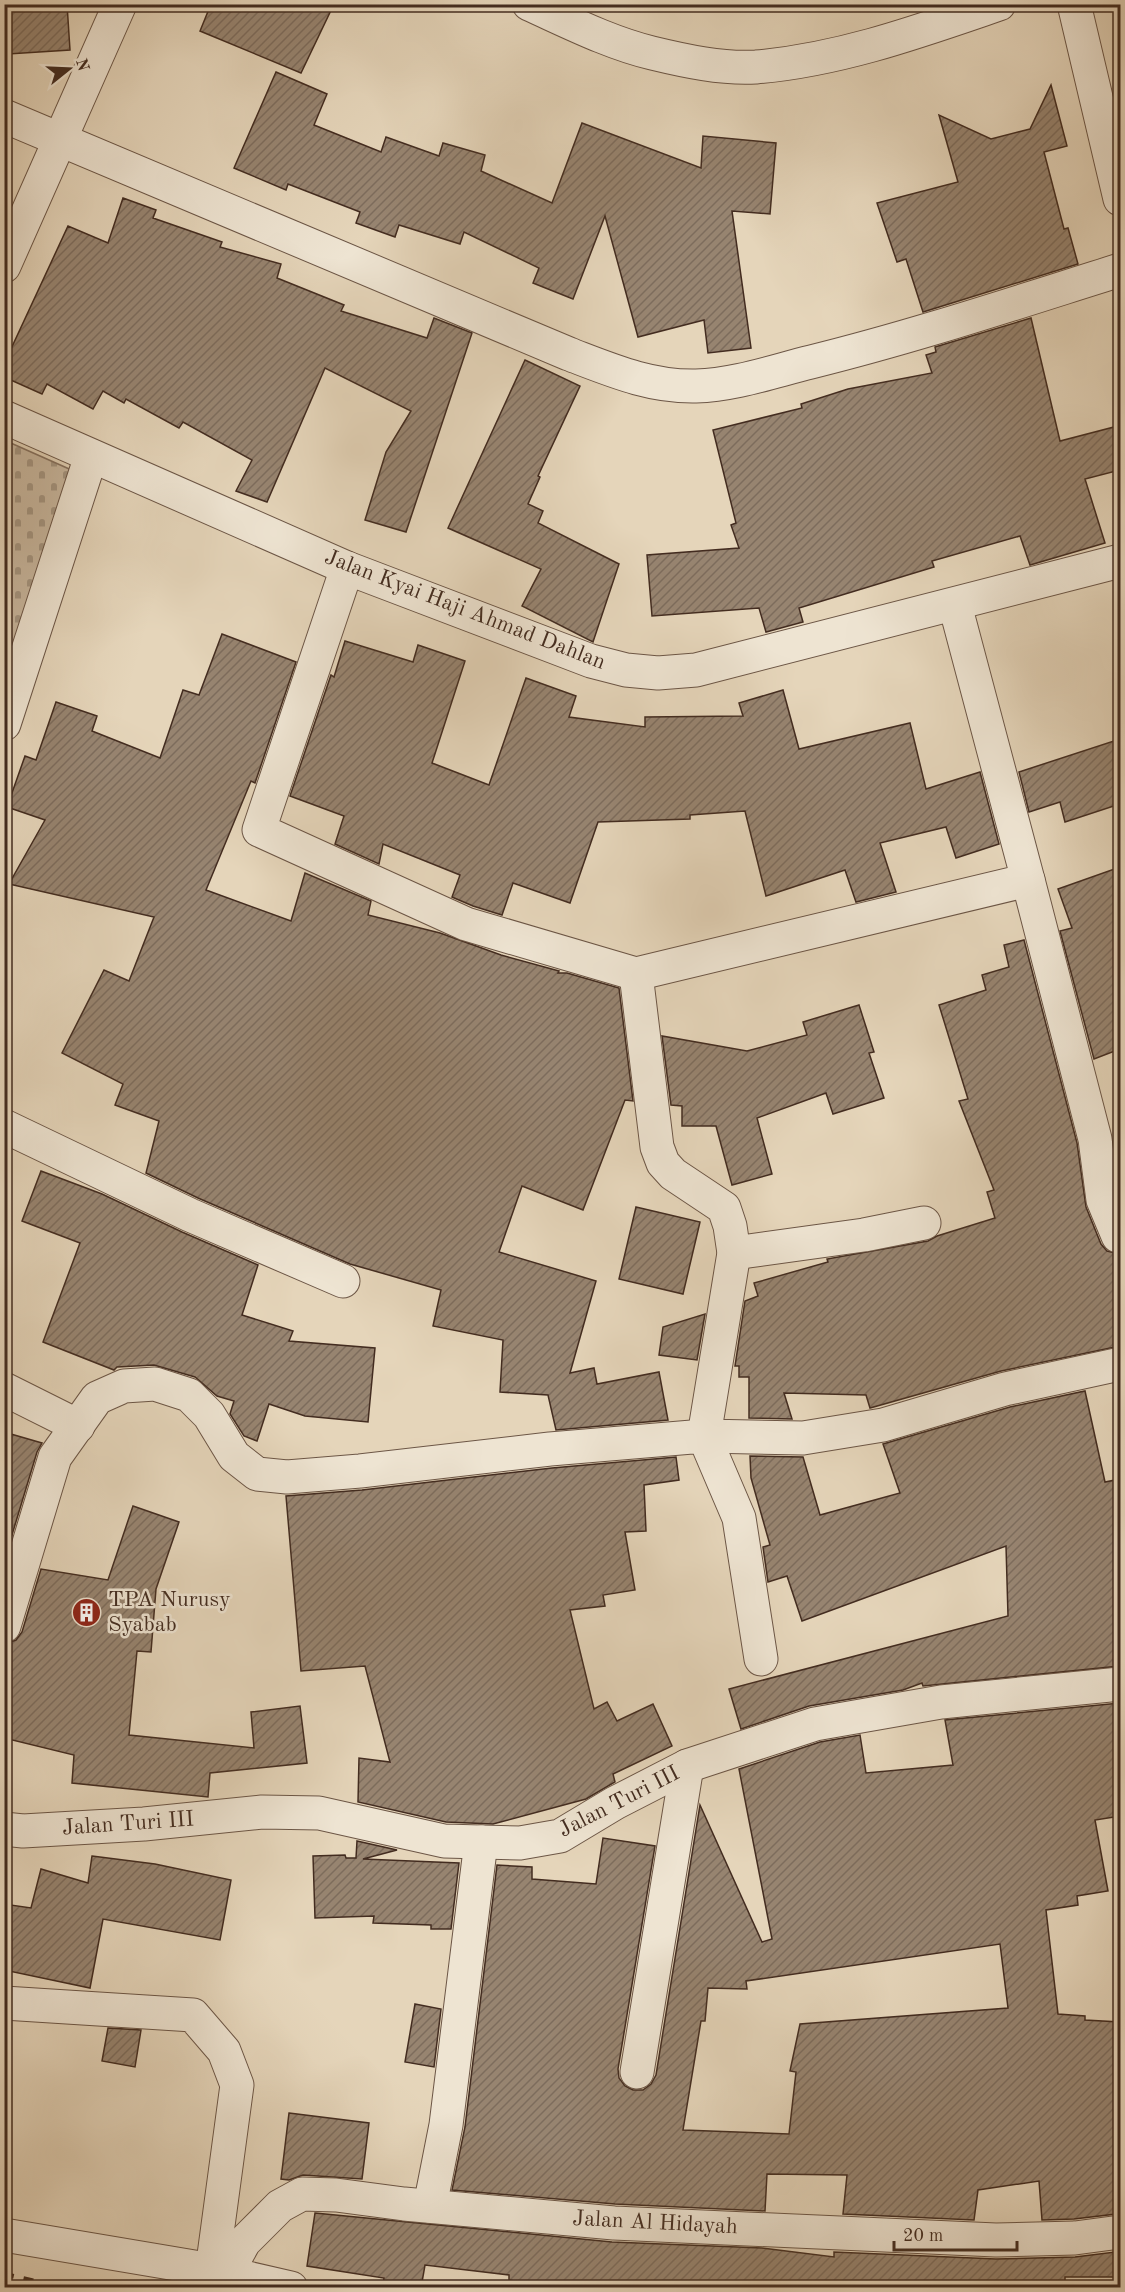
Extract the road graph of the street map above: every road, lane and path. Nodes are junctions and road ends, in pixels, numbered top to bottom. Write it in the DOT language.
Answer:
graph roads {
  1 [pos="120,4"];
  2 [pos="530,4"];
  3 [pos="999,4"];
  4 [pos="1074,4"];
  5 [pos="4,116"];
  6 [pos="60,141"];
  7 [pos="1120,199"];
  8 [pos="4,266"];
  9 [pos="1120,270"];
  10 [pos="4,417"];
  11 [pos="91,456"];
  12 [pos="1120,561"];
  13 [pos="347,568"];
  14 [pos="955,605"];
  15 [pos="4,724"];
  16 [pos="1028,880"];
  17 [pos="636,974"];
  18 [pos="4,1126"];
  19 [pos="1108,1137"];
  20 [pos="924,1223"];
  21 [pos="1119,1236"];
  22 [pos="734,1253"];
  23 [pos="343,1281"];
  24 [pos="1120,1364"];
  25 [pos="4,1389"];
  26 [pos="78,1426"];
  27 [pos="704,1436"];
  28 [pos="4,1626"];
  29 [pos="761,1659"];
  30 [pos="1120,1683"];
  31 [pos="687,1766"];
  32 [pos="4,1829"];
  33 [pos="482,1842"];
  34 [pos="4,2003"];
  35 [pos="637,2072"];
  36 [pos="430,2206"];
  37 [pos="1120,2232"];
  38 [pos="4,2235"];
  39 [pos="219,2272"];
  40 [pos="291,2288"];
  1 -- 6 [label="street"];
  2 -- 3 [label="street"];
  4 -- 7 [label="street"];
  5 -- 6 [label="street"];
  6 -- 8 [label="street"];
  6 -- 9 [label="street"];
  10 -- 11 [label="street, Jalan Kyai Haji Ahmad Dahlan"];
  11 -- 13 [label="street, Jalan Kyai Haji Ahmad Dahlan"];
  11 -- 15 [label="street"];
  12 -- 14 [label="street, Jalan Kyai Haji Ahmad Dahlan"];
  13 -- 14 [label="street, Jalan Kyai Haji Ahmad Dahlan"];
  13 -- 17 [label="street"];
  14 -- 16 [label="street"];
  16 -- 17 [label="street"];
  16 -- 19 [label="street"];
  17 -- 22 [label="street"];
  18 -- 23 [label="street"];
  19 -- 21 [label="street"];
  20 -- 22 [label="street"];
  22 -- 27 [label="street"];
  24 -- 27 [label="street"];
  25 -- 26 [label="street"];
  26 -- 27 [label="street"];
  26 -- 28 [label="street"];
  27 -- 29 [label="street"];
  30 -- 31 [label="street, Jalan Turi III"];
  31 -- 33 [label="street, Jalan Turi III"];
  31 -- 35 [label="street"];
  32 -- 33 [label="street, Jalan Turi III"];
  33 -- 36 [label="street"];
  34 -- 39 [label="street"];
  36 -- 37 [label="street, Jalan Al Hidayah"];
  36 -- 39 [label="street, Jalan Al Hidayah"];
  38 -- 39 [label="street"];
  39 -- 40 [label="street"];
}
